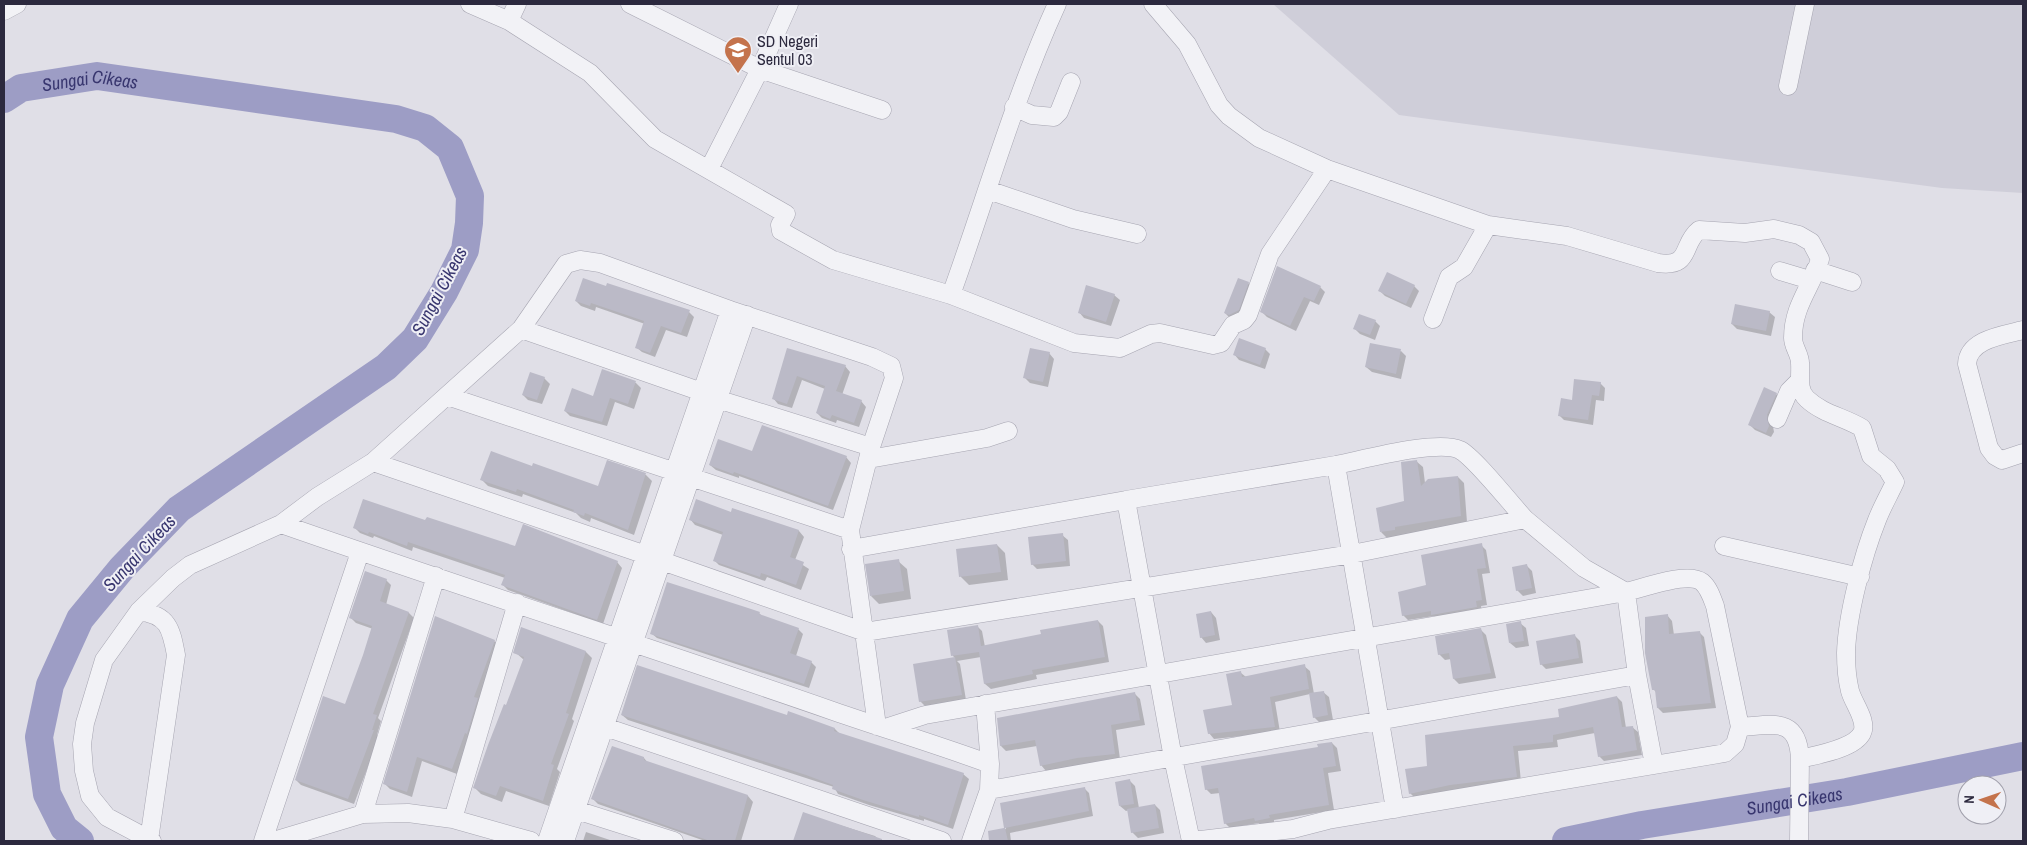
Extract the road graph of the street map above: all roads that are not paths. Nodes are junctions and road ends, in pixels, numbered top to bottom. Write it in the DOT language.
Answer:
graph roads {
  1 [pos="17,4"];
  2 [pos="470,4"];
  3 [pos="517,4"];
  4 [pos="630,4"];
  5 [pos="789,4"];
  6 [pos="1057,4"];
  7 [pos="1153,4"];
  8 [pos="1805,4"];
  9 [pos="4,10"];
  10 [pos="509,21"];
  11 [pos="760,69"];
  12 [pos="1071,82"];
  13 [pos="1788,86"];
  14 [pos="1014,107"];
  15 [pos="882,110"];
  16 [pos="709,169"];
  17 [pos="1327,169"];
  18 [pos="988,190"];
  19 [pos="1488,225"];
  20 [pos="1137,234"];
  21 [pos="1780,271"];
  22 [pos="1813,275"];
  23 [pos="1852,282"];
  24 [pos="951,296"];
  25 [pos="730,310"];
  26 [pos="747,315"];
  27 [pos="1433,318"];
  28 [pos="521,329"];
  29 [pos="2023,330"];
  30 [pos="1800,380"];
  31 [pos="447,396"];
  32 [pos="710,396"];
  33 [pos="1777,419"];
  34 [pos="1008,431"];
  35 [pos="870,453"];
  36 [pos="2023,453"];
  37 [pos="373,462"];
  38 [pos="1336,465"];
  39 [pos="674,472"];
  40 [pos="691,477"];
  41 [pos="1126,500"];
  42 [pos="1525,519"];
  43 [pos="281,524"];
  44 [pos="850,530"];
  45 [pos="1724,546"];
  46 [pos="851,549"];
  47 [pos="360,552"];
  48 [pos="1352,554"];
  49 [pos="654,558"];
  50 [pos="436,576"];
  51 [pos="1860,576"];
  52 [pos="1141,586"];
  53 [pos="1626,592"];
  54 [pos="517,603"];
  55 [pos="139,611"];
  56 [pos="865,632"];
  57 [pos="1366,637"];
  58 [pos="626,639"];
  59 [pos="1157,674"];
  60 [pos="1637,675"];
  61 [pos="985,704"];
  62 [pos="1382,721"];
  63 [pos="605,727"];
  64 [pos="881,727"];
  65 [pos="1740,728"];
  66 [pos="1173,758"];
  67 [pos="990,764"];
  68 [pos="1800,764"];
  69 [pos="1654,765"];
  70 [pos="989,790"];
  71 [pos="1395,809"];
  72 [pos="576,810"];
  73 [pos="363,814"];
  74 [pos="453,818"];
  75 [pos="1293,835"];
  76 [pos="1799,837"];
  77 [pos="150,840"];
  78 [pos="263,841"];
  79 [pos="273,841"];
  80 [pos="531,841"];
  81 [pos="547,841"];
  82 [pos="565,841"];
  83 [pos="674,841"];
  84 [pos="942,841"];
  85 [pos="971,841"];
  86 [pos="1192,841"];
  1 -- 9 [label="street"];
  2 -- 10 [label="street"];
  3 -- 10 [label="street"];
  4 -- 11 [label="street"];
  5 -- 11 [label="street"];
  6 -- 14 [label="street"];
  7 -- 17 [label="street"];
  8 -- 13 [label="street"];
  10 -- 16 [label="street"];
  11 -- 15 [label="street"];
  11 -- 16 [label="street"];
  12 -- 14 [label="street"];
  14 -- 18 [label="street"];
  16 -- 24 [label="street"];
  17 -- 19 [label="street"];
  17 -- 24 [label="street"];
  18 -- 20 [label="street"];
  18 -- 24 [label="street"];
  19 -- 22 [label="street"];
  19 -- 27 [label="street"];
  21 -- 22 [label="street"];
  22 -- 23 [label="street"];
  22 -- 30 [label="street"];
  25 -- 26 [label="street"];
  25 -- 28 [label="street"];
  25 -- 32 [label="street"];
  26 -- 32 [label="street"];
  26 -- 35 [label="street"];
  28 -- 31 [label="street"];
  28 -- 32 [label="street"];
  29 -- 36 [label="street"];
  30 -- 33 [label="street"];
  30 -- 51 [label="street"];
  31 -- 37 [label="street"];
  31 -- 39 [label="street"];
  32 -- 35 [label="street"];
  32 -- 39 [label="street"];
  32 -- 40 [label="street"];
  34 -- 35 [label="street"];
  35 -- 44 [label="street"];
  37 -- 43 [label="street"];
  37 -- 49 [label="street"];
  38 -- 41 [label="street"];
  38 -- 42 [label="street"];
  38 -- 48 [label="street"];
  39 -- 40 [label="street"];
  39 -- 49 [label="street"];
  40 -- 44 [label="street"];
  40 -- 49 [label="street"];
  41 -- 46 [label="street"];
  41 -- 52 [label="street"];
  42 -- 48 [label="street"];
  42 -- 53 [label="street"];
  43 -- 47 [label="street"];
  43 -- 55 [label="street"];
  44 -- 46 [label="street"];
  45 -- 51 [label="street"];
  46 -- 56 [label="street"];
  47 -- 50 [label="street"];
  47 -- 78 [label="street"];
  48 -- 52 [label="street"];
  48 -- 57 [label="street"];
  49 -- 56 [label="street"];
  49 -- 58 [label="street"];
  50 -- 54 [label="street"];
  50 -- 73 [label="street"];
  51 -- 68 [label="street"];
  52 -- 56 [label="street"];
  52 -- 59 [label="street"];
  53 -- 57 [label="street"];
  53 -- 60 [label="street"];
  53 -- 65 [label="street"];
  54 -- 58 [label="street"];
  54 -- 74 [label="street"];
  55 -- 77 [label="street"];
  55 -- 77 [label="street"];
  56 -- 64 [label="street"];
  57 -- 59 [label="street"];
  57 -- 62 [label="street"];
  58 -- 63 [label="street"];
  58 -- 64 [label="street"];
  58 -- 81 [label="street"];
  59 -- 61 [label="street"];
  59 -- 66 [label="street"];
  60 -- 62 [label="street"];
  60 -- 69 [label="street"];
  61 -- 64 [label="street"];
  61 -- 67 [label="street"];
  62 -- 66 [label="street"];
  62 -- 71 [label="street"];
  63 -- 72 [label="street"];
  63 -- 84 [label="street"];
  64 -- 67 [label="street"];
  65 -- 68 [label="street"];
  65 -- 69 [label="street"];
  66 -- 70 [label="street"];
  66 -- 86 [label="street"];
  67 -- 70 [label="street"];
  68 -- 76 [label="street"];
  69 -- 71 [label="street"];
  70 -- 85 [label="street"];
  71 -- 75 [label="street"];
  72 -- 82 [label="street"];
  72 -- 83 [label="street"];
  73 -- 74 [label="street"];
  73 -- 79 [label="street"];
  74 -- 80 [label="street"];
  75 -- 86 [label="street"];
}
